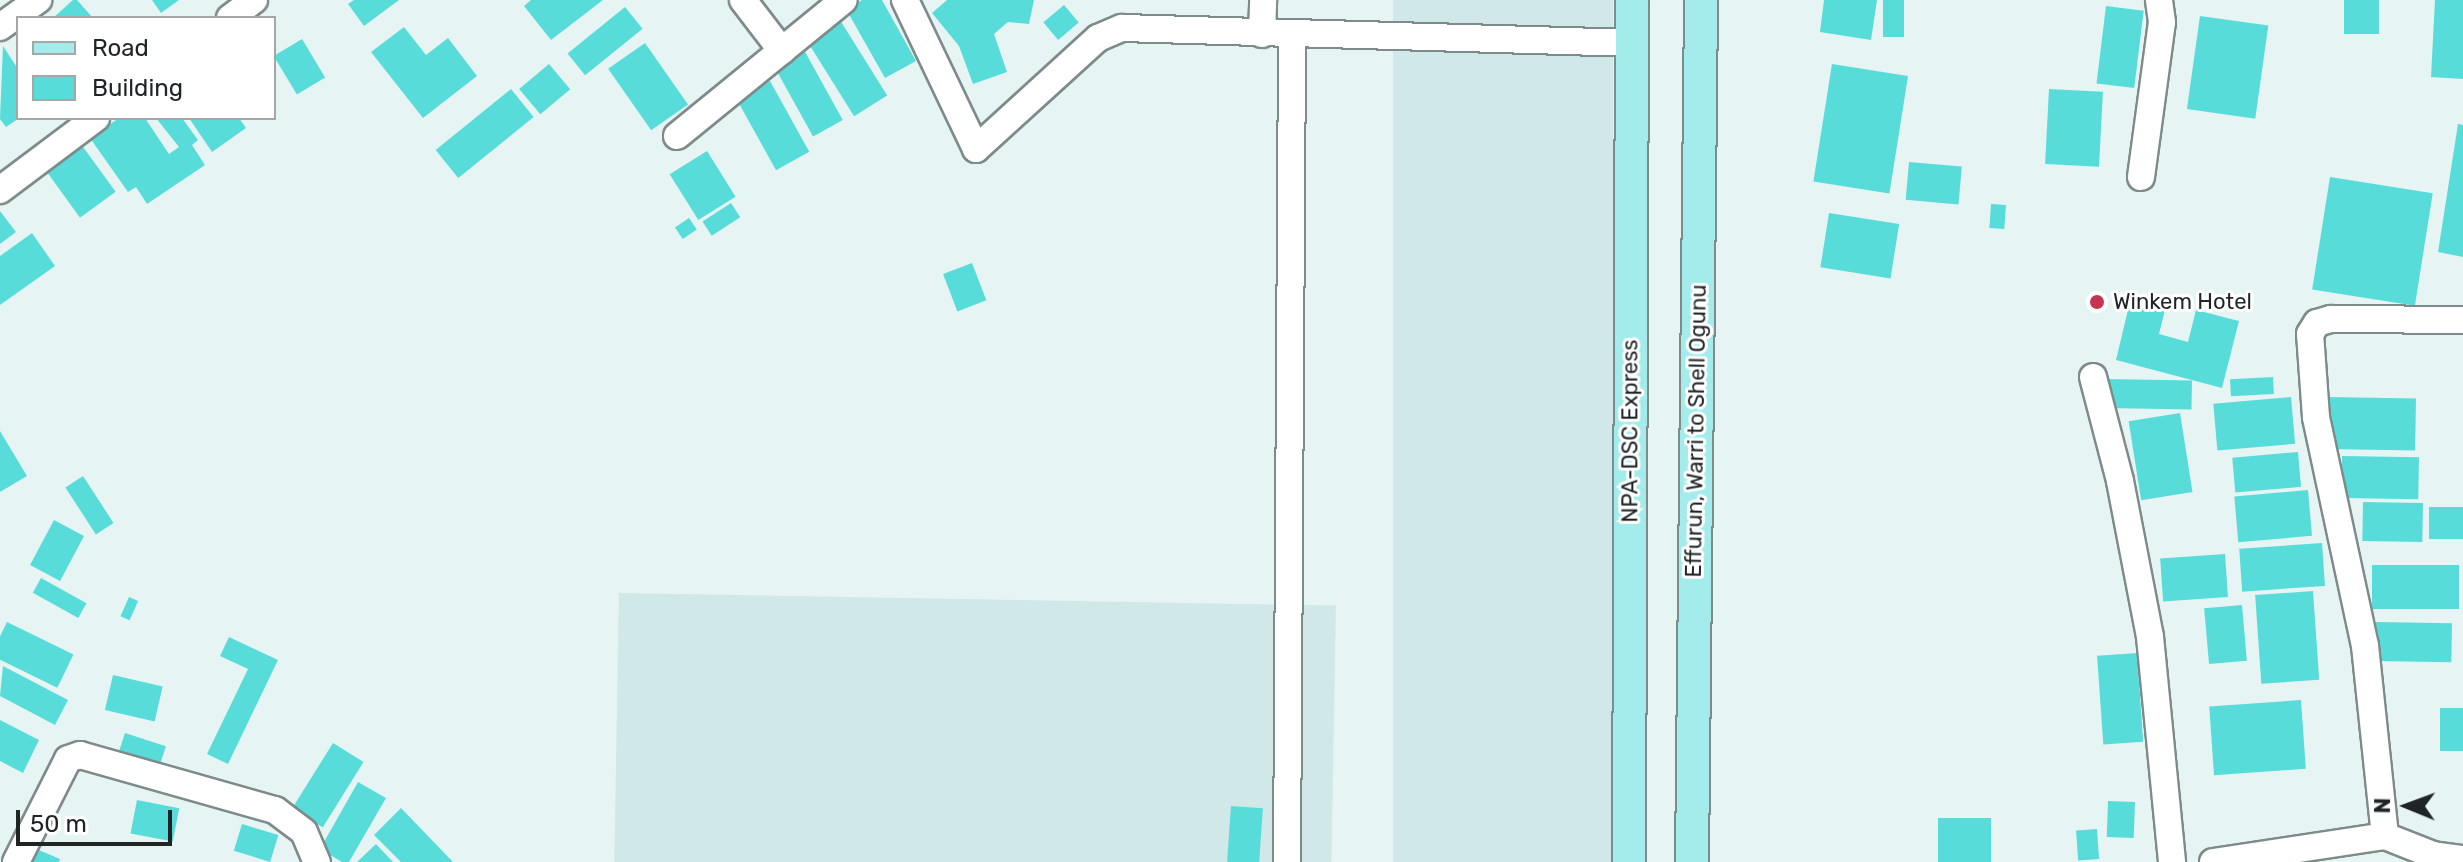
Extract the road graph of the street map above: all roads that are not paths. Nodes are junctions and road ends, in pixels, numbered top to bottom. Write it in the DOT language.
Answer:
graph roads {
  1 [pos="38,0"];
  2 [pos="254,0"];
  3 [pos="743,0"];
  4 [pos="844,0"];
  5 [pos="905,0"];
  6 [pos="1263,0"];
  7 [pos="1632,0"];
  8 [pos="1701,0"];
  9 [pos="2159,0"];
  10 [pos="233,16"];
  11 [pos="0,27"];
  12 [pos="1262,34"];
  13 [pos="1292,37"];
  14 [pos="1632,43"];
  15 [pos="782,51"];
  16 [pos="93,120"];
  17 [pos="677,136"];
  18 [pos="2141,177"];
  19 [pos="0,190"];
  20 [pos="2463,320"];
  21 [pos="2093,377"];
  22 [pos="2385,836"];
  23 [pos="2429,858"];
  24 [pos="2463,859"];
  25 [pos="16,862"];
  26 [pos="317,862"];
  27 [pos="1287,862"];
  28 [pos="1629,862"];
  29 [pos="1692,862"];
  30 [pos="2172,862"];
  31 [pos="2213,862"];
  1 -- 11 [label="street"];
  2 -- 10 [label="street"];
  3 -- 15 [label="street"];
  4 -- 15 [label="street"];
  5 -- 12 [label="street"];
  6 -- 12 [label="street"];
  7 -- 14 [label="main road, NPA-DSC Express"];
  8 -- 29 [label="main road, Effurun, Warri to Shell Ogunu"];
  9 -- 18 [label="street"];
  12 -- 13 [label="street"];
  13 -- 14 [label="street"];
  13 -- 27 [label="street"];
  14 -- 28 [label="main road, NPA-DSC Express"];
  15 -- 17 [label="street"];
  16 -- 19 [label="street"];
  20 -- 22 [label="street"];
  21 -- 30 [label="street"];
  22 -- 23 [label="street"];
  22 -- 31 [label="street"];
  23 -- 24 [label="street"];
  25 -- 26 [label="street"];
}
